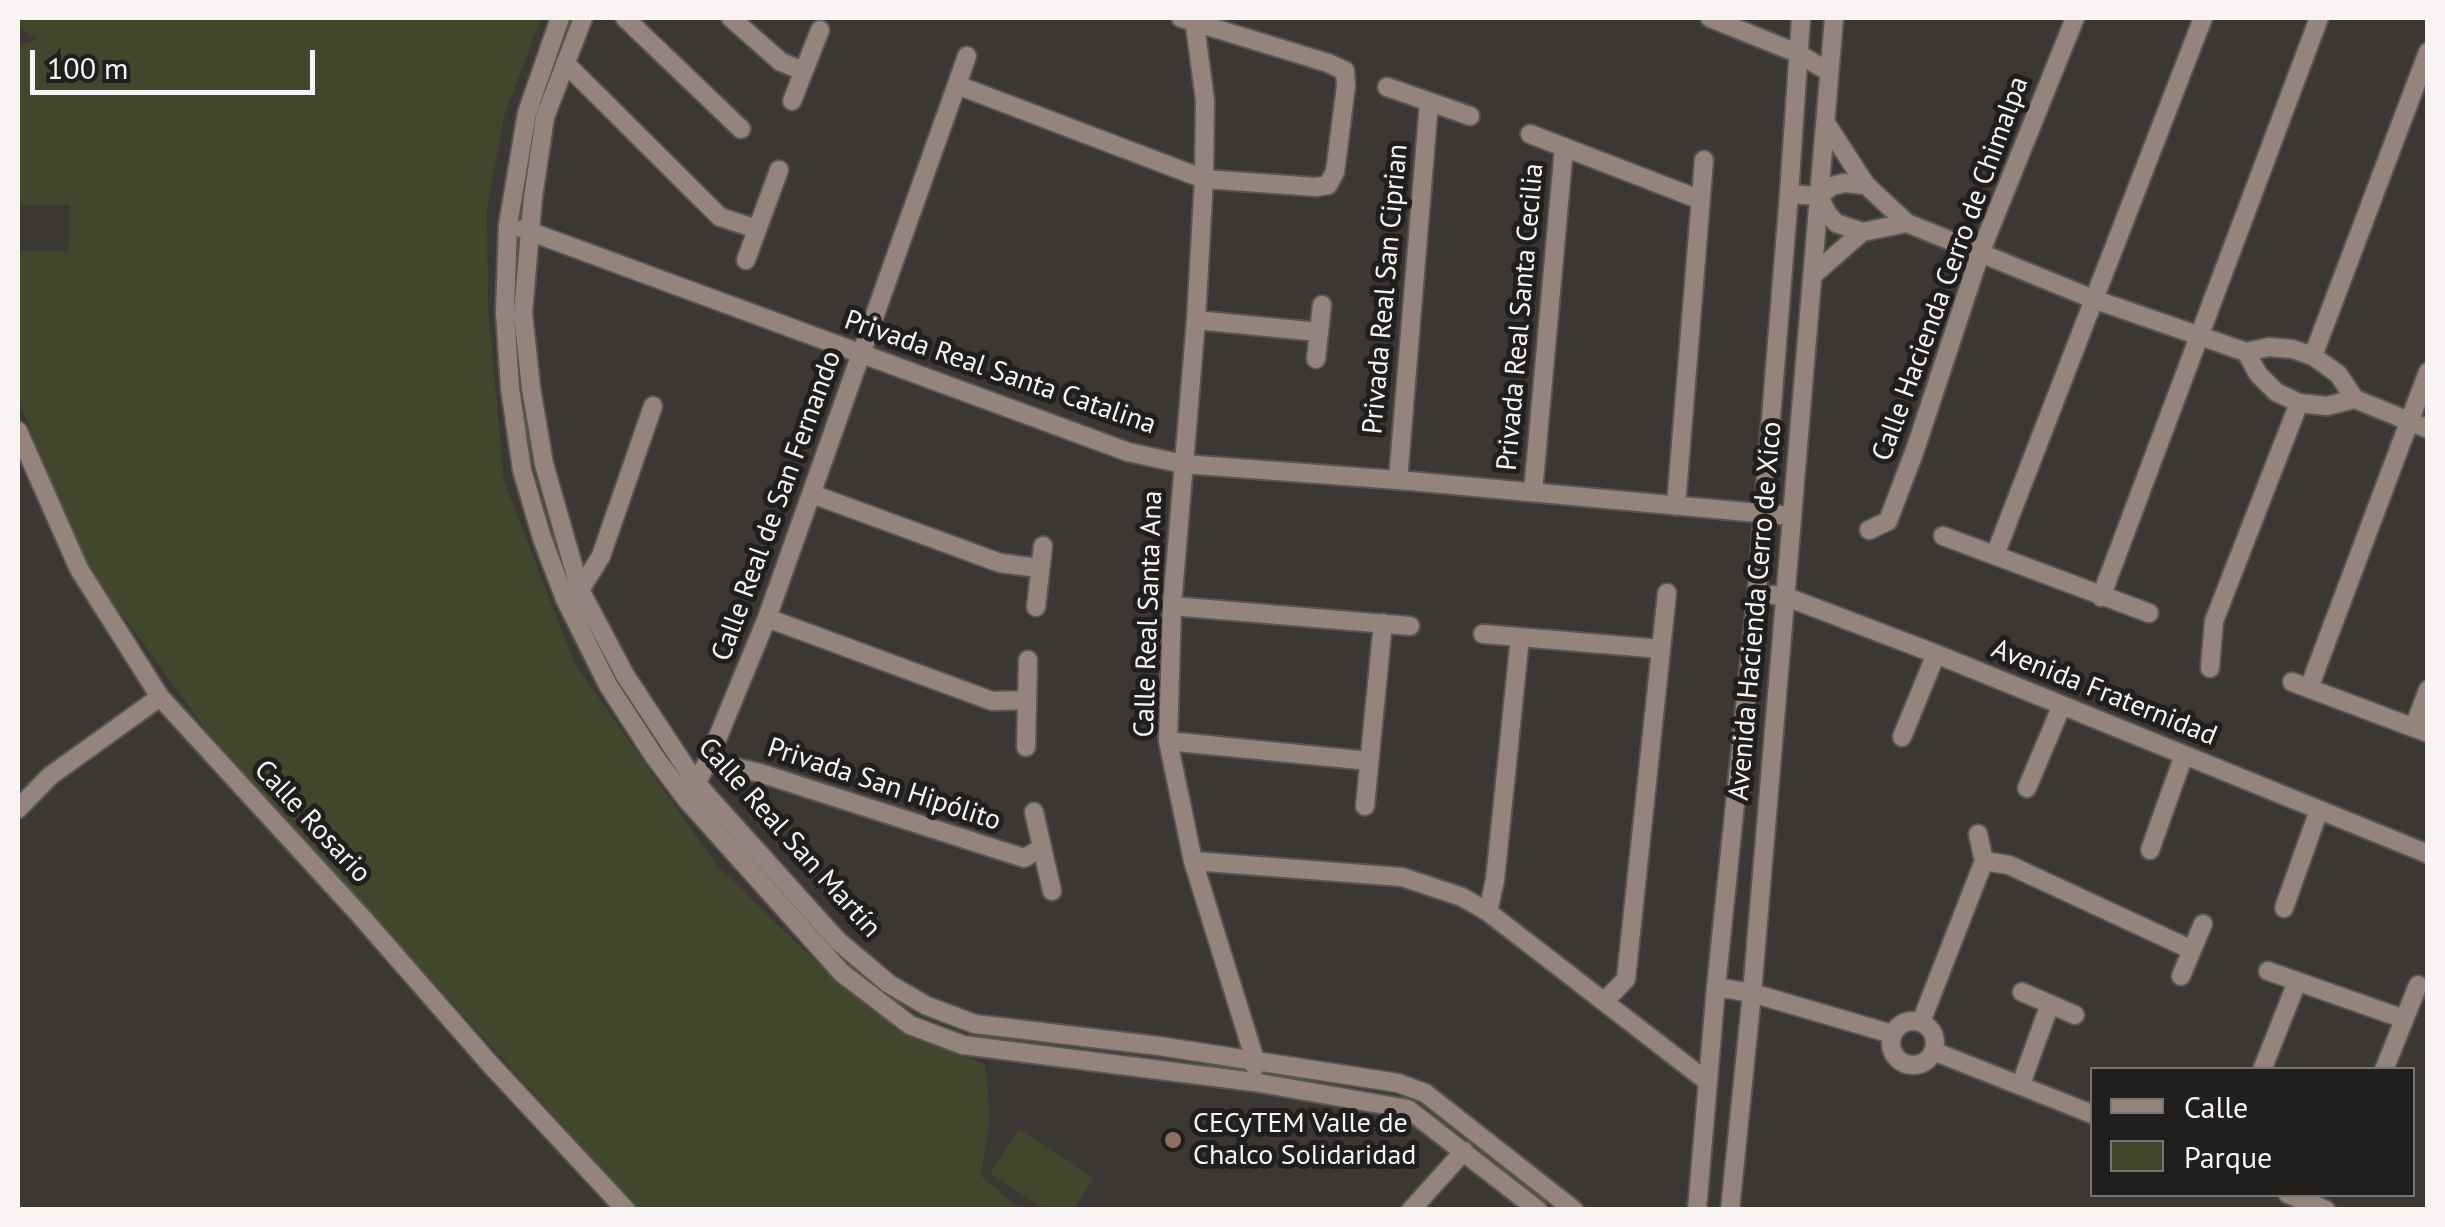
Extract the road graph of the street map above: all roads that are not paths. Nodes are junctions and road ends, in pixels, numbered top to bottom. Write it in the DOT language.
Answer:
graph roads {
  1 [pos="560,18"];
  2 [pos="583,18"];
  3 [pos="625,18"];
  4 [pos="731,18"];
  5 [pos="1710,18"];
  6 [pos="1800,18"];
  7 [pos="1834,18"];
  8 [pos="2075,18"];
  9 [pos="2204,18"];
  10 [pos="2319,18"];
  11 [pos="1190,19"];
  12 [pos="820,30"];
  13 [pos="2428,52"];
  14 [pos="1797,53"];
  15 [pos="966,56"];
  16 [pos="565,64"];
  17 [pos="803,71"];
  18 [pos="1829,72"];
  19 [pos="957,85"];
  20 [pos="1387,86"];
  21 [pos="792,101"];
  22 [pos="1430,102"];
  23 [pos="1470,116"];
  24 [pos="1827,125"];
  25 [pos="741,129"];
  26 [pos="1530,134"];
  27 [pos="1564,147"];
  28 [pos="1704,160"];
  29 [pos="779,170"];
  30 [pos="1204,179"];
  31 [pos="1866,185"];
  32 [pos="1789,194"];
  33 [pos="1818,196"];
  34 [pos="1700,200"];
  35 [pos="1907,223"];
  36 [pos="508,225"];
  37 [pos="757,229"];
  38 [pos="530,232"];
  39 [pos="1862,232"];
  40 [pos="1981,252"];
  41 [pos="746,260"];
  42 [pos="1812,276"];
  43 [pos="2093,299"];
  44 [pos="1322,306"];
  45 [pos="1196,320"];
  46 [pos="1319,332"];
  47 [pos="2199,334"];
  48 [pos="2246,352"];
  49 [pos="862,354"];
  50 [pos="2314,356"];
  51 [pos="1316,358"];
  52 [pos="2428,372"];
  53 [pos="2355,399"];
  54 [pos="2299,403"];
  55 [pos="653,406"];
  56 [pos="2408,421"];
  57 [pos="2428,428"];
  58 [pos="18,431"];
  59 [pos="1183,464"];
  60 [pos="1398,480"];
  61 [pos="1534,492"];
  62 [pos="812,494"];
  63 [pos="1676,506"];
  64 [pos="1762,514"];
  65 [pos="1792,516"];
  66 [pos="1869,530"];
  67 [pos="1944,536"];
  68 [pos="1043,546"];
  69 [pos="1995,556"];
  70 [pos="1040,568"];
  71 [pos="580,590"];
  72 [pos="1756,592"];
  73 [pos="1667,593"];
  74 [pos="1784,596"];
  75 [pos="2101,597"];
  76 [pos="1172,606"];
  77 [pos="1036,607"];
  78 [pos="2149,613"];
  79 [pos="767,618"];
  80 [pos="1383,623"];
  81 [pos="1410,626"];
  82 [pos="1483,634"];
  83 [pos="1520,638"];
  84 [pos="1661,648"];
  85 [pos="1936,654"];
  86 [pos="1028,660"];
  87 [pos="2210,668"];
  88 [pos="2428,690"];
  89 [pos="160,697"];
  90 [pos="1027,700"];
  91 [pos="2062,706"];
  92 [pos="2421,730"];
  93 [pos="1902,737"];
  94 [pos="1168,741"];
  95 [pos="1026,747"];
  96 [pos="2184,755"];
  97 [pos="708,761"];
  98 [pos="1369,762"];
  99 [pos="2027,788"];
  100 [pos="692,791"];
  101 [pos="1365,806"];
  102 [pos="18,808"];
  103 [pos="2319,810"];
  104 [pos="1034,812"];
  105 [pos="1978,834"];
  106 [pos="1042,848"];
  107 [pos="2150,850"];
  108 [pos="2428,854"];
  109 [pos="1984,860"];
  110 [pos="1193,861"];
  111 [pos="1052,891"];
  112 [pos="2284,908"];
  113 [pos="1488,912"];
  114 [pos="2204,924"];
  115 [pos="2192,950"];
  116 [pos="2268,971"];
  117 [pos="2181,976"];
  118 [pos="2297,982"];
  119 [pos="2418,985"];
  120 [pos="1716,987"];
  121 [pos="2022,992"];
  122 [pos="1752,993"];
  123 [pos="1606,1001"];
  124 [pos="2050,1004"];
  125 [pos="2076,1015"];
  126 [pos="2404,1019"];
  127 [pos="1921,1022"];
  128 [pos="1892,1034"];
  129 [pos="1933,1051"];
  130 [pos="1255,1060"];
  131 [pos="2263,1067"];
  132 [pos="2385,1067"];
  133 [pos="1254,1082"];
  134 [pos="1708,1082"];
  135 [pos="2021,1084"];
  136 [pos="2090,1113"];
  137 [pos="1464,1151"];
  138 [pos="2295,1197"];
  139 [pos="626,1210"];
  140 [pos="1410,1210"];
  141 [pos="1538,1210"];
  142 [pos="1574,1210"];
  143 [pos="1697,1210"];
  144 [pos="1730,1210"];
  145 [pos="2327,1210"];
  1 -- 36 [label="street, Calle Real San Martín"];
  2 -- 16 [label="street, Calle Real San Martín"];
  3 -- 25 [label="street"];
  4 -- 17 [label="street"];
  5 -- 14 [label="street"];
  6 -- 14 [label="street, Avenida Hacienda Cerro de Xico"];
  7 -- 18 [label="street, Avenida Hacienda Cerro de Xico"];
  8 -- 40 [label="street, Calle Hacienda Cerro de Chimalpa"];
  9 -- 43 [label="street"];
  10 -- 47 [label="street"];
  11 -- 30 [label="street, Calle Real Santa Ana"];
  11 -- 30 [label="street"];
  12 -- 17 [label="street"];
  13 -- 50 [label="street"];
  14 -- 18 [label="street"];
  14 -- 32 [label="street, Avenida Hacienda Cerro de Xico"];
  15 -- 19 [label="street, Calle Real de San Fernando"];
  16 -- 37 [label="street"];
  16 -- 38 [label="street, Calle Real San Martín"];
  17 -- 21 [label="street"];
  18 -- 24 [label="street, Avenida Hacienda Cerro de Xico"];
  19 -- 30 [label="street"];
  19 -- 49 [label="street, Calle Real de San Fernando"];
  20 -- 22 [label="street"];
  22 -- 23 [label="street"];
  22 -- 60 [label="street, Privada Real San Ciprian"];
  24 -- 31 [label="street"];
  24 -- 33 [label="street, Avenida Hacienda Cerro de Xico"];
  26 -- 27 [label="street, Privada Real Santa Cecilia"];
  27 -- 34 [label="street, Privada Real Santa Cecilia"];
  27 -- 61 [label="street, Privada Real Santa Cecilia"];
  28 -- 34 [label="street"];
  29 -- 37 [label="street"];
  30 -- 45 [label="street, Calle Real Santa Ana"];
  31 -- 33 [label="street"];
  31 -- 35 [label="street"];
  32 -- 33 [label="street"];
  32 -- 64 [label="street, Avenida Hacienda Cerro de Xico"];
  33 -- 39 [label="street"];
  33 -- 42 [label="street, Avenida Hacienda Cerro de Xico"];
  34 -- 63 [label="street"];
  35 -- 39 [label="street"];
  35 -- 40 [label="street"];
  36 -- 38 [label="street, Privada Real Santa Catalina"];
  36 -- 100 [label="street, Calle Real San Martín"];
  37 -- 41 [label="street"];
  38 -- 49 [label="street, Privada Real Santa Catalina"];
  38 -- 71 [label="street, Calle Real San Martín"];
  39 -- 42 [label="street"];
  40 -- 43 [label="street"];
  40 -- 66 [label="street, Calle Hacienda Cerro de Chimalpa"];
  42 -- 65 [label="street, Avenida Hacienda Cerro de Xico"];
  43 -- 47 [label="street"];
  43 -- 69 [label="street"];
  44 -- 46 [label="street"];
  45 -- 46 [label="street"];
  45 -- 59 [label="street, Calle Real Santa Ana"];
  46 -- 51 [label="street"];
  47 -- 48 [label="street"];
  47 -- 75 [label="street"];
  48 -- 50 [label="street"];
  48 -- 54 [label="street"];
  49 -- 59 [label="street, Privada Real Santa Catalina"];
  49 -- 62 [label="street, Calle Real de San Fernando"];
  50 -- 53 [label="street"];
  52 -- 56 [label="street"];
  53 -- 54 [label="street"];
  53 -- 56 [label="street"];
  54 -- 87 [label="street"];
  55 -- 71 [label="street"];
  56 -- 57 [label="street"];
  56 -- 92 [label="street"];
  58 -- 89 [label="street, Calle Rosario"];
  59 -- 60 [label="street, Privada Real Santa Catalina"];
  59 -- 76 [label="street, Calle Real Santa Ana"];
  60 -- 61 [label="street, Privada Real Santa Catalina"];
  61 -- 63 [label="street, Privada Real Santa Catalina"];
  62 -- 70 [label="street"];
  62 -- 79 [label="street, Calle Real de San Fernando"];
  63 -- 64 [label="street, Privada Real Santa Catalina"];
  64 -- 65 [label="street, Privada Real Santa Catalina"];
  64 -- 72 [label="street, Avenida Hacienda Cerro de Xico"];
  65 -- 74 [label="street, Avenida Hacienda Cerro de Xico"];
  67 -- 69 [label="street"];
  68 -- 70 [label="street"];
  69 -- 75 [label="street"];
  70 -- 77 [label="street"];
  71 -- 100 [label="street, Calle Real San Martín"];
  72 -- 74 [label="street, Avenida Fraternidad"];
  72 -- 120 [label="street, Avenida Hacienda Cerro de Xico"];
  73 -- 84 [label="street"];
  74 -- 85 [label="street, Avenida Fraternidad"];
  74 -- 122 [label="street, Avenida Hacienda Cerro de Xico"];
  75 -- 78 [label="street"];
  76 -- 80 [label="street"];
  76 -- 94 [label="street, Calle Real Santa Ana"];
  79 -- 90 [label="street"];
  79 -- 97 [label="street, Calle Real de San Fernando"];
  80 -- 81 [label="street"];
  80 -- 98 [label="street"];
  82 -- 83 [label="street"];
  83 -- 84 [label="street"];
  83 -- 113 [label="street"];
  84 -- 123 [label="street"];
  85 -- 91 [label="street, Avenida Fraternidad"];
  85 -- 93 [label="street"];
  86 -- 90 [label="street"];
  88 -- 92 [label="street"];
  89 -- 102 [label="street"];
  89 -- 139 [label="street, Calle Rosario"];
  90 -- 95 [label="street"];
  91 -- 96 [label="street, Avenida Fraternidad"];
  91 -- 99 [label="street"];
  94 -- 98 [label="street"];
  94 -- 110 [label="street, Calle Real Santa Ana"];
  96 -- 103 [label="street, Avenida Fraternidad"];
  96 -- 107 [label="street"];
  97 -- 100 [label="street, Calle Real de San Fernando"];
  97 -- 106 [label="street, Privada San Hipólito"];
  98 -- 101 [label="street"];
  100 -- 130 [label="street, Calle Real San Martín"];
  100 -- 133 [label="street, Calle Real San Martín"];
  103 -- 108 [label="street, Avenida Fraternidad"];
  103 -- 112 [label="street"];
  104 -- 106 [label="street"];
  105 -- 109 [label="street"];
  106 -- 111 [label="street"];
  109 -- 115 [label="street"];
  109 -- 127 [label="street"];
  110 -- 113 [label="street"];
  110 -- 130 [label="street, Calle Real Santa Ana"];
  113 -- 123 [label="street"];
  114 -- 115 [label="street"];
  115 -- 117 [label="street"];
  116 -- 118 [label="street"];
  118 -- 126 [label="street"];
  118 -- 131 [label="street"];
  119 -- 126 [label="street"];
  120 -- 122 [label="street"];
  120 -- 134 [label="street, Avenida Hacienda Cerro de Xico"];
  121 -- 124 [label="street"];
  122 -- 128 [label="street"];
  122 -- 144 [label="street, Avenida Hacienda Cerro de Xico"];
  123 -- 134 [label="street"];
  124 -- 125 [label="street"];
  124 -- 135 [label="street"];
  126 -- 132 [label="street"];
  127 -- 128 [label="street"];
  127 -- 129 [label="street"];
  128 -- 129 [label="street"];
  129 -- 135 [label="street"];
  130 -- 133 [label="street, Calle Real Santa Ana"];
  130 -- 142 [label="street, Calle Real San Martín"];
  133 -- 137 [label="street, Calle Real San Martín"];
  134 -- 143 [label="street, Avenida Hacienda Cerro de Xico"];
  135 -- 136 [label="street"];
  137 -- 140 [label="street"];
  137 -- 141 [label="street, Calle Real San Martín"];
  138 -- 145 [label="street"];
}
